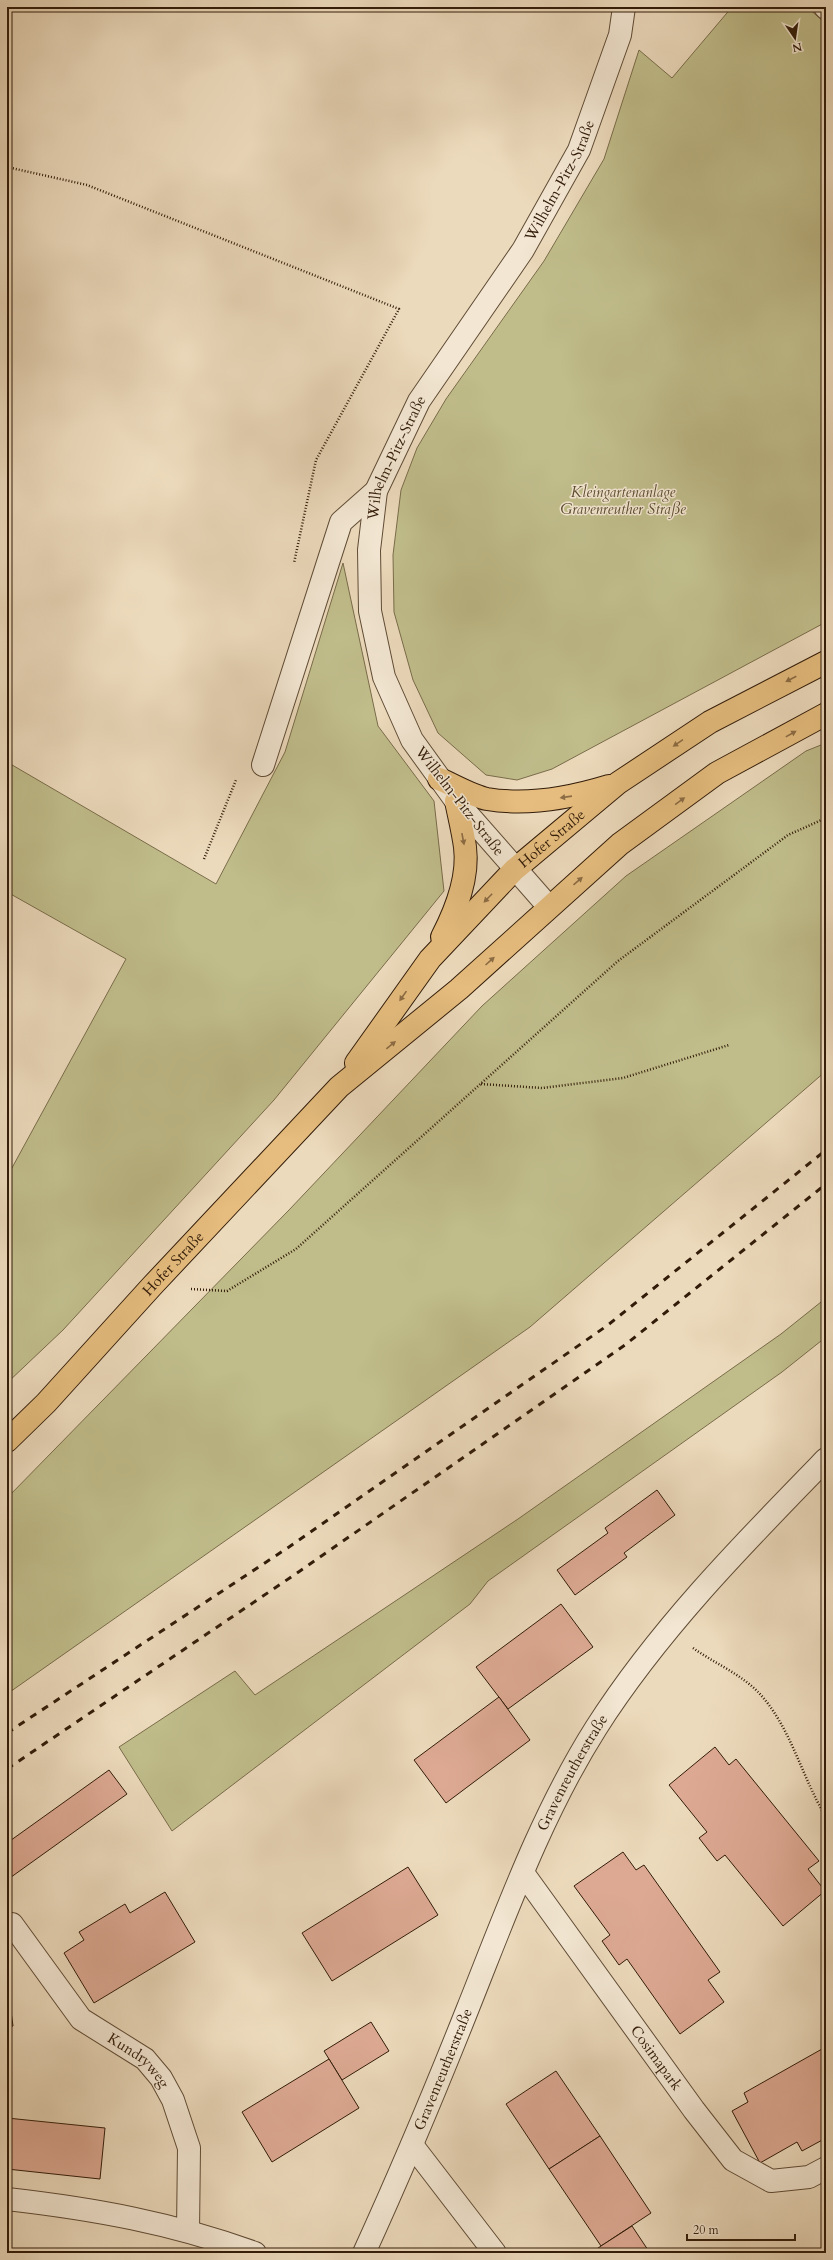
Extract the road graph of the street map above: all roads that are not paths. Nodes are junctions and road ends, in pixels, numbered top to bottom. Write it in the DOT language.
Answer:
graph roads {
  1 [pos="624,7"];
  2 [pos="376,491"];
  3 [pos="826,662"];
  4 [pos="826,714"];
  5 [pos="263,765"];
  6 [pos="439,779"];
  7 [pos="618,783"];
  8 [pos="456,801"];
  9 [pos="514,870"];
  10 [pos="549,907"];
  11 [pos="430,959"];
  12 [pos="339,1087"];
  13 [pos="7,1441"];
  14 [pos="826,1459"];
  15 [pos="523,1873"];
  16 [pos="12,1924"];
  17 [pos="412,2145"];
  18 [pos="826,2168"];
  19 [pos="7,2199"];
  20 [pos="188,2231"];
  21 [pos="255,2253"];
  22 [pos="364,2253"];
  23 [pos="495,2253"];
  1 -- 2 [label="street, Wilhelm-Pitz-Straße"];
  2 -- 5 [label="street"];
  2 -- 6 [label="street, Wilhelm-Pitz-Straße"];
  3 -- 7 [label="main road, Hofer Straße, one-way"];
  10 -- 4 [label="main road, Hofer Straße, one-way"];
  7 -- 6 [label="main road, one-way"];
  6 -- 8 [label="street, Wilhelm-Pitz-Straße"];
  7 -- 9 [label="main road, Hofer Straße"];
  8 -- 9 [label="street, Wilhelm-Pitz-Straße"];
  8 -- 11 [label="main road, one-way"];
  9 -- 10 [label="street, Wilhelm-Pitz-Straße"];
  9 -- 11 [label="main road, Hofer Straße, one-way"];
  12 -- 10 [label="main road, Hofer Straße, one-way"];
  11 -- 12 [label="main road, Hofer Straße, one-way"];
  12 -- 13 [label="main road, Hofer Straße"];
  14 -- 15 [label="street, Gravenreutherstraße"];
  15 -- 17 [label="street, Gravenreutherstraße"];
  15 -- 18 [label="street, Cosimapark"];
  16 -- 20 [label="street, Kundryweg"];
  17 -- 22 [label="street, Gravenreutherstraße"];
  17 -- 23 [label="street, Gravenreutherstraße"];
  19 -- 20 [label="street"];
  20 -- 21 [label="street"];
}
